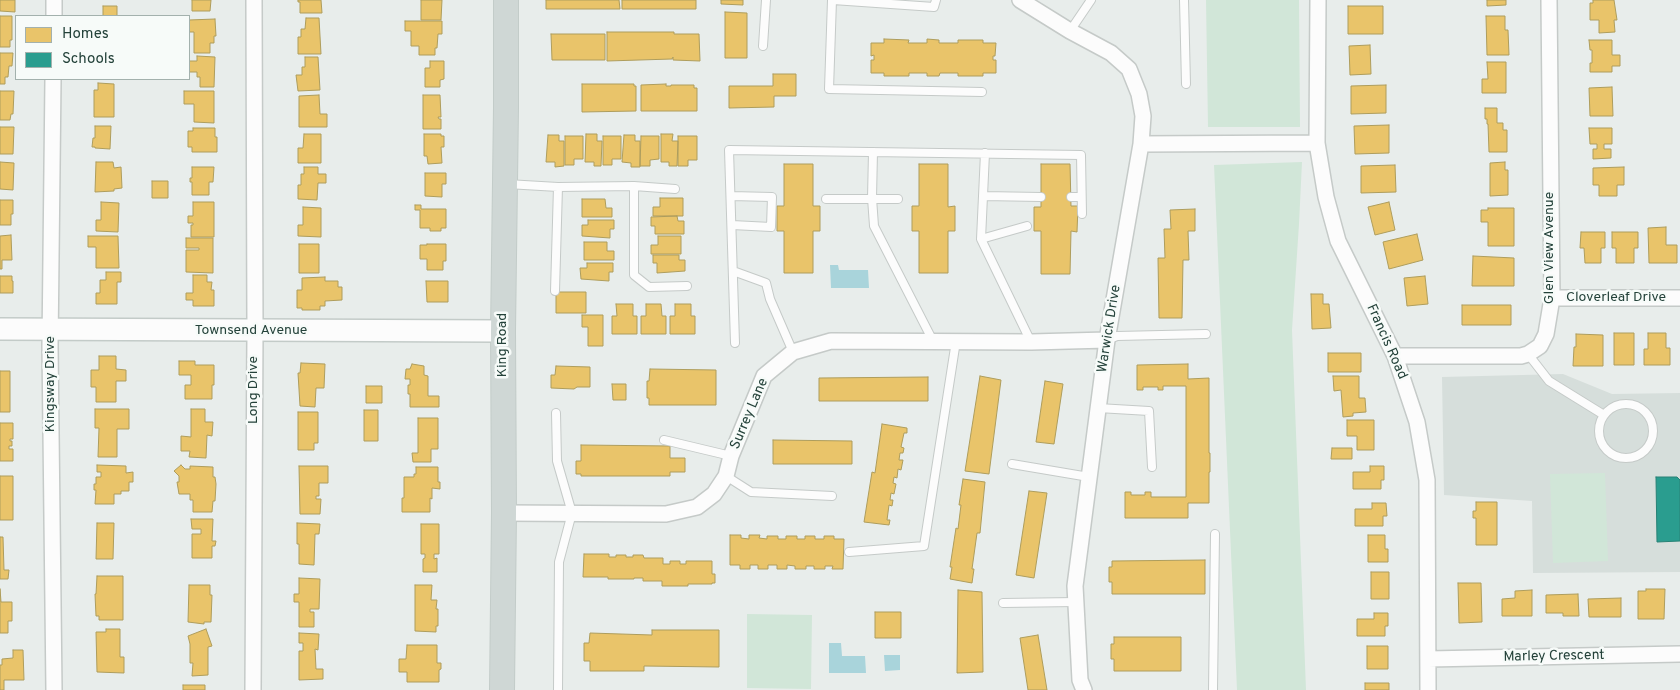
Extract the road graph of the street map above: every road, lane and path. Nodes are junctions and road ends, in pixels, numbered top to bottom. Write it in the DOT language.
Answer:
graph roads {
  1 [pos="54,0"];
  2 [pos="254,0"];
  3 [pos="506,0"];
  4 [pos="766,0"];
  5 [pos="833,0"];
  6 [pos="936,0"];
  7 [pos="1020,0"];
  8 [pos="1091,0"];
  9 [pos="1184,0"];
  10 [pos="1318,0"];
  11 [pos="1549,0"];
  12 [pos="54,15"];
  13 [pos="1070,31"];
  14 [pos="764,46"];
  15 [pos="53,80"];
  16 [pos="1186,84"];
  17 [pos="982,92"];
  18 [pos="1317,143"];
  19 [pos="1141,144"];
  20 [pos="873,152"];
  21 [pos="985,153"];
  22 [pos="505,184"];
  23 [pos="634,186"];
  24 [pos="558,187"];
  25 [pos="675,189"];
  26 [pos="731,196"];
  27 [pos="983,196"];
  28 [pos="1041,197"];
  29 [pos="1071,197"];
  30 [pos="1081,197"];
  31 [pos="826,198"];
  32 [pos="872,198"];
  33 [pos="898,199"];
  34 [pos="1082,214"];
  35 [pos="732,225"];
  36 [pos="1027,226"];
  37 [pos="981,239"];
  38 [pos="733,271"];
  39 [pos="688,286"];
  40 [pos="554,291"];
  41 [pos="1552,298"];
  42 [pos="1680,298"];
  43 [pos="0,329"];
  44 [pos="50,330"];
  45 [pos="255,331"];
  46 [pos="503,332"];
  47 [pos="1206,334"];
  48 [pos="1107,340"];
  49 [pos="933,341"];
  50 [pos="956,341"];
  51 [pos="1031,342"];
  52 [pos="735,343"];
  53 [pos="793,352"];
  54 [pos="1528,354"];
  55 [pos="1395,356"];
  56 [pos="1098,408"];
  57 [pos="556,413"];
  58 [pos="1604,415"];
  59 [pos="664,440"];
  60 [pos="731,456"];
  61 [pos="1012,464"];
  62 [pos="1152,467"];
  63 [pos="726,476"];
  64 [pos="1089,477"];
  65 [pos="832,496"];
  66 [pos="504,513"];
  67 [pos="572,513"];
  68 [pos="1214,534"];
  69 [pos="849,552"];
  70 [pos="1076,602"];
  71 [pos="1003,603"];
  72 [pos="1680,654"];
  73 [pos="1428,659"];
  74 [pos="54,690"];
  75 [pos="253,690"];
  76 [pos="502,690"];
  77 [pos="558,690"];
  78 [pos="1084,690"];
  79 [pos="1213,690"];
  80 [pos="1428,690"];
  1 -- 12 [label="street"];
  2 -- 45 [label="street, Long Drive"];
  3 -- 22 [label="main road, King Road"];
  4 -- 14 [label="lane"];
  5 -- 6 [label="lane"];
  5 -- 17 [label="lane"];
  7 -- 13 [label="street, Warwick Drive"];
  8 -- 13 [label="lane"];
  9 -- 16 [label="lane"];
  10 -- 18 [label="street, Francis Road"];
  11 -- 41 [label="street, Glen View Avenue"];
  13 -- 19 [label="street, Warwick Drive"];
  15 -- 44 [label="street, Kingsway Drive"];
  18 -- 19 [label="street"];
  18 -- 55 [label="street, Francis Road"];
  19 -- 48 [label="street, Warwick Drive"];
  20 -- 21 [label="lane"];
  20 -- 26 [label="lane"];
  20 -- 32 [label="lane"];
  21 -- 27 [label="lane"];
  21 -- 30 [label="lane"];
  22 -- 24 [label="lane"];
  22 -- 46 [label="main road, King Road"];
  23 -- 24 [label="lane"];
  23 -- 25 [label="lane"];
  23 -- 39 [label="lane"];
  24 -- 40 [label="lane"];
  26 -- 35 [label="lane"];
  26 -- 35 [label="lane"];
  27 -- 28 [label="lane"];
  27 -- 37 [label="lane"];
  29 -- 30 [label="lane"];
  30 -- 34 [label="lane"];
  31 -- 32 [label="lane"];
  32 -- 33 [label="lane"];
  32 -- 49 [label="lane"];
  35 -- 38 [label="lane"];
  36 -- 37 [label="lane"];
  37 -- 51 [label="lane"];
  38 -- 52 [label="lane"];
  38 -- 53 [label="lane"];
  41 -- 42 [label="street, Cloverleaf Drive"];
  41 -- 54 [label="street, Glen View Avenue"];
  43 -- 44 [label="street, Townsend Avenue"];
  44 -- 45 [label="street, Townsend Avenue"];
  44 -- 74 [label="street, Kingsway Drive"];
  45 -- 46 [label="street, Townsend Avenue"];
  45 -- 75 [label="street, Long Drive"];
  46 -- 66 [label="main road, King Road"];
  47 -- 48 [label="lane"];
  48 -- 51 [label="street, Surrey Lane"];
  48 -- 56 [label="street, Warwick Drive"];
  49 -- 50 [label="street, Surrey Lane"];
  49 -- 53 [label="street, Surrey Lane"];
  50 -- 51 [label="street, Surrey Lane"];
  50 -- 69 [label="lane"];
  53 -- 60 [label="street, Surrey Lane"];
  54 -- 55 [label="street"];
  54 -- 58 [label="lane"];
  55 -- 73 [label="street, Francis Road"];
  56 -- 62 [label="lane"];
  56 -- 64 [label="street, Warwick Drive"];
  57 -- 67 [label="lane"];
  58 -- 58 [label="lane"];
  59 -- 60 [label="lane"];
  60 -- 63 [label="street, Surrey Lane"];
  61 -- 64 [label="lane"];
  63 -- 65 [label="lane"];
  63 -- 67 [label="street, Surrey Lane"];
  64 -- 70 [label="street, Warwick Drive"];
  66 -- 67 [label="street, Surrey Lane"];
  66 -- 76 [label="main road, King Road"];
  67 -- 77 [label="lane"];
  68 -- 79 [label="lane"];
  70 -- 71 [label="lane"];
  70 -- 78 [label="street, Warwick Drive"];
  72 -- 73 [label="street, Marley Crescent"];
  73 -- 80 [label="street, Francis Road"];
}
